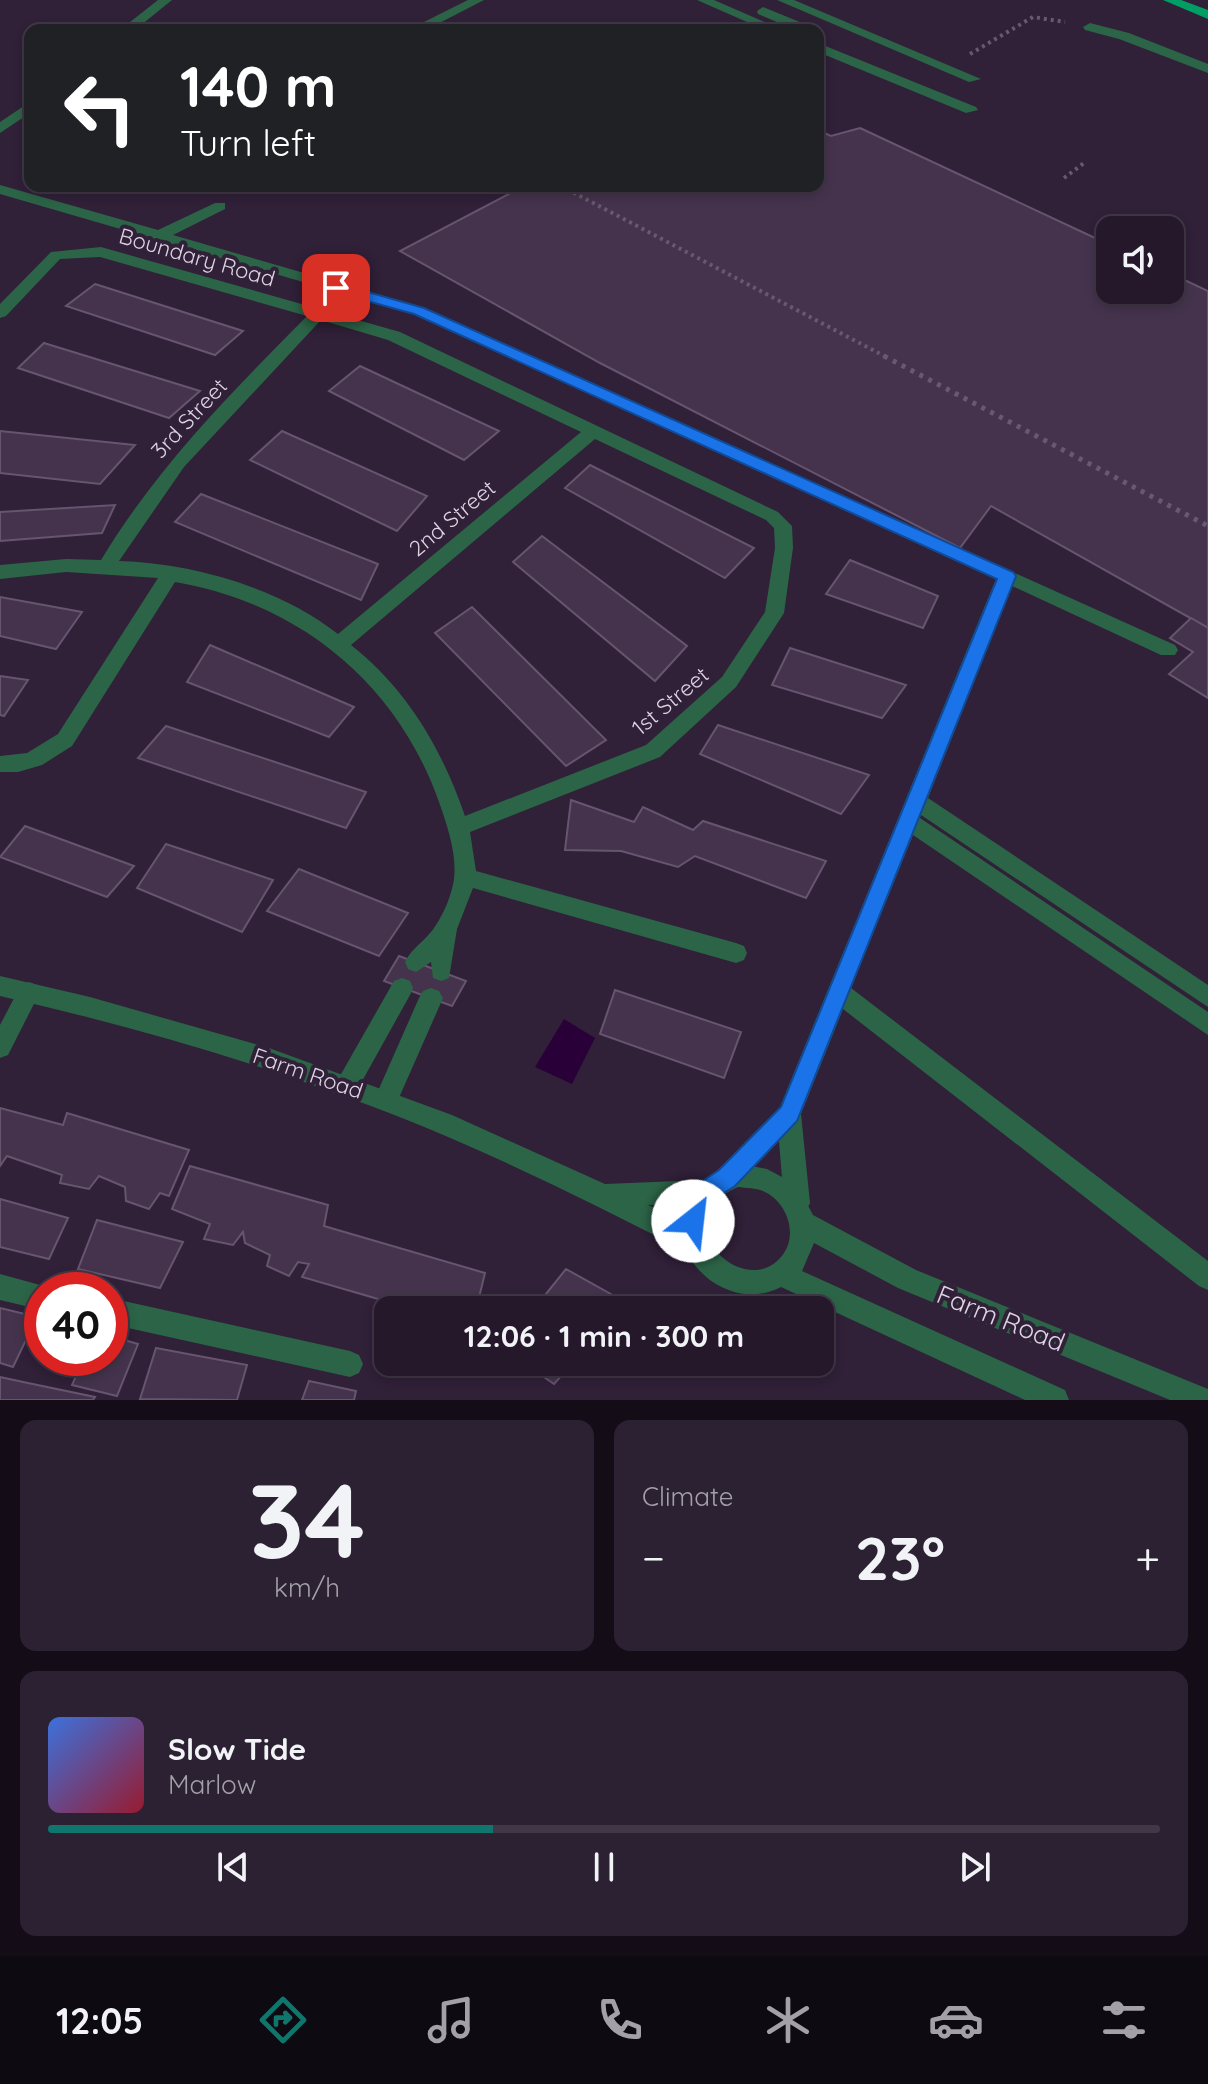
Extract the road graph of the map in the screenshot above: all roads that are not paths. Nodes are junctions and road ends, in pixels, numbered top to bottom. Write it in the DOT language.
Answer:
graph roads {
  1 [pos="166,0"];
  2 [pos="478,0"];
  3 [pos="703,0"];
  4 [pos="738,0"];
  5 [pos="783,0"];
  6 [pos="1169,0"];
  7 [pos="1208,15"];
  8 [pos="135,24"];
  9 [pos="428,24"];
  10 [pos="761,24"];
  11 [pos="793,24"];
  12 [pos="1090,27"];
  13 [pos="824,37"];
  14 [pos="824,49"];
  15 [pos="1208,69"];
  16 [pos="974,79"];
  17 [pos="954,90"];
  18 [pos="971,110"];
  19 [pos="24,111"];
  20 [pos="0,129"];
  21 [pos="0,189"];
  22 [pos="220,206"];
  23 [pos="160,235"];
  24 [pos="0,313"];
  25 [pos="318,314"];
  26 [pos="594,430"];
  27 [pos="784,548"];
  28 [pos="108,564"];
  29 [pos="0,572"];
  30 [pos="171,573"];
  31 [pos="1007,576"];
  32 [pos="342,642"];
  33 [pos="1168,650"];
  34 [pos="0,764"];
  35 [pos="912,811"];
  36 [pos="459,827"];
  37 [pos="465,877"];
  38 [pos="446,930"];
  39 [pos="736,953"];
  40 [pos="416,962"];
  41 [pos="441,971"];
  42 [pos="0,986"];
  43 [pos="29,992"];
  44 [pos="839,992"];
  45 [pos="1208,997"];
  46 [pos="1208,1025"];
  47 [pos="0,1048"];
  48 [pos="348,1084"];
  49 [pos="386,1100"];
  50 [pos="789,1114"];
  51 [pos="727,1178"];
  52 [pos="705,1192"];
  53 [pos="604,1194"];
  54 [pos="800,1214"];
  55 [pos="695,1242"];
  56 [pos="781,1274"];
  57 [pos="1208,1277"];
  58 [pos="0,1287"];
  59 [pos="24,1293"];
  60 [pos="128,1315"];
  61 [pos="350,1364"];
  62 [pos="1055,1400"];
  63 [pos="1203,1400"];
  1 -- 8 [label="street"];
  2 -- 9 [label="street"];
  3 -- 10 [label="street"];
  4 -- 11 [label="street"];
  5 -- 16 [label="street"];
  6 -- 7 [label="main road"];
  12 -- 15 [label="street"];
  13 -- 17 [label="street"];
  14 -- 18 [label="street"];
  19 -- 20 [label="street"];
  21 -- 23 [label="street"];
  22 -- 23 [label="street"];
  23 -- 31 [label="street"];
  24 -- 25 [label="street, Boundary Road"];
  25 -- 26 [label="street, Boundary Road"];
  25 -- 28 [label="street, 3rd Street"];
  26 -- 27 [label="street, Boundary Road"];
  26 -- 32 [label="street, 2nd Street"];
  27 -- 36 [label="street, 1st Street"];
  28 -- 29 [label="street"];
  28 -- 30 [label="street"];
  30 -- 32 [label="street"];
  30 -- 34 [label="street"];
  31 -- 33 [label="street"];
  31 -- 35 [label="street"];
  32 -- 36 [label="street"];
  35 -- 44 [label="street"];
  35 -- 45 [label="street"];
  35 -- 46 [label="street"];
  36 -- 37 [label="street"];
  37 -- 38 [label="street"];
  37 -- 39 [label="street"];
  38 -- 40 [label="street"];
  38 -- 41 [label="street"];
  42 -- 43 [label="street, Farm Road"];
  43 -- 47 [label="street"];
  43 -- 48 [label="street, Farm Road"];
  44 -- 50 [label="street"];
  44 -- 57 [label="street"];
  48 -- 49 [label="street, Farm Road"];
  48 -- 49 [label="street"];
  49 -- 53 [label="street, Farm Road"];
  50 -- 51 [label="street"];
  50 -- 54 [label="street"];
  51 -- 52 [label="street"];
  51 -- 54 [label="street"];
  52 -- 53 [label="street, Farm Road"];
  52 -- 55 [label="street"];
  53 -- 55 [label="street, Farm Road"];
  54 -- 56 [label="street"];
  54 -- 63 [label="street, Farm Road"];
  55 -- 56 [label="street"];
  56 -- 62 [label="street"];
  58 -- 59 [label="street"];
  60 -- 61 [label="street"];
}
